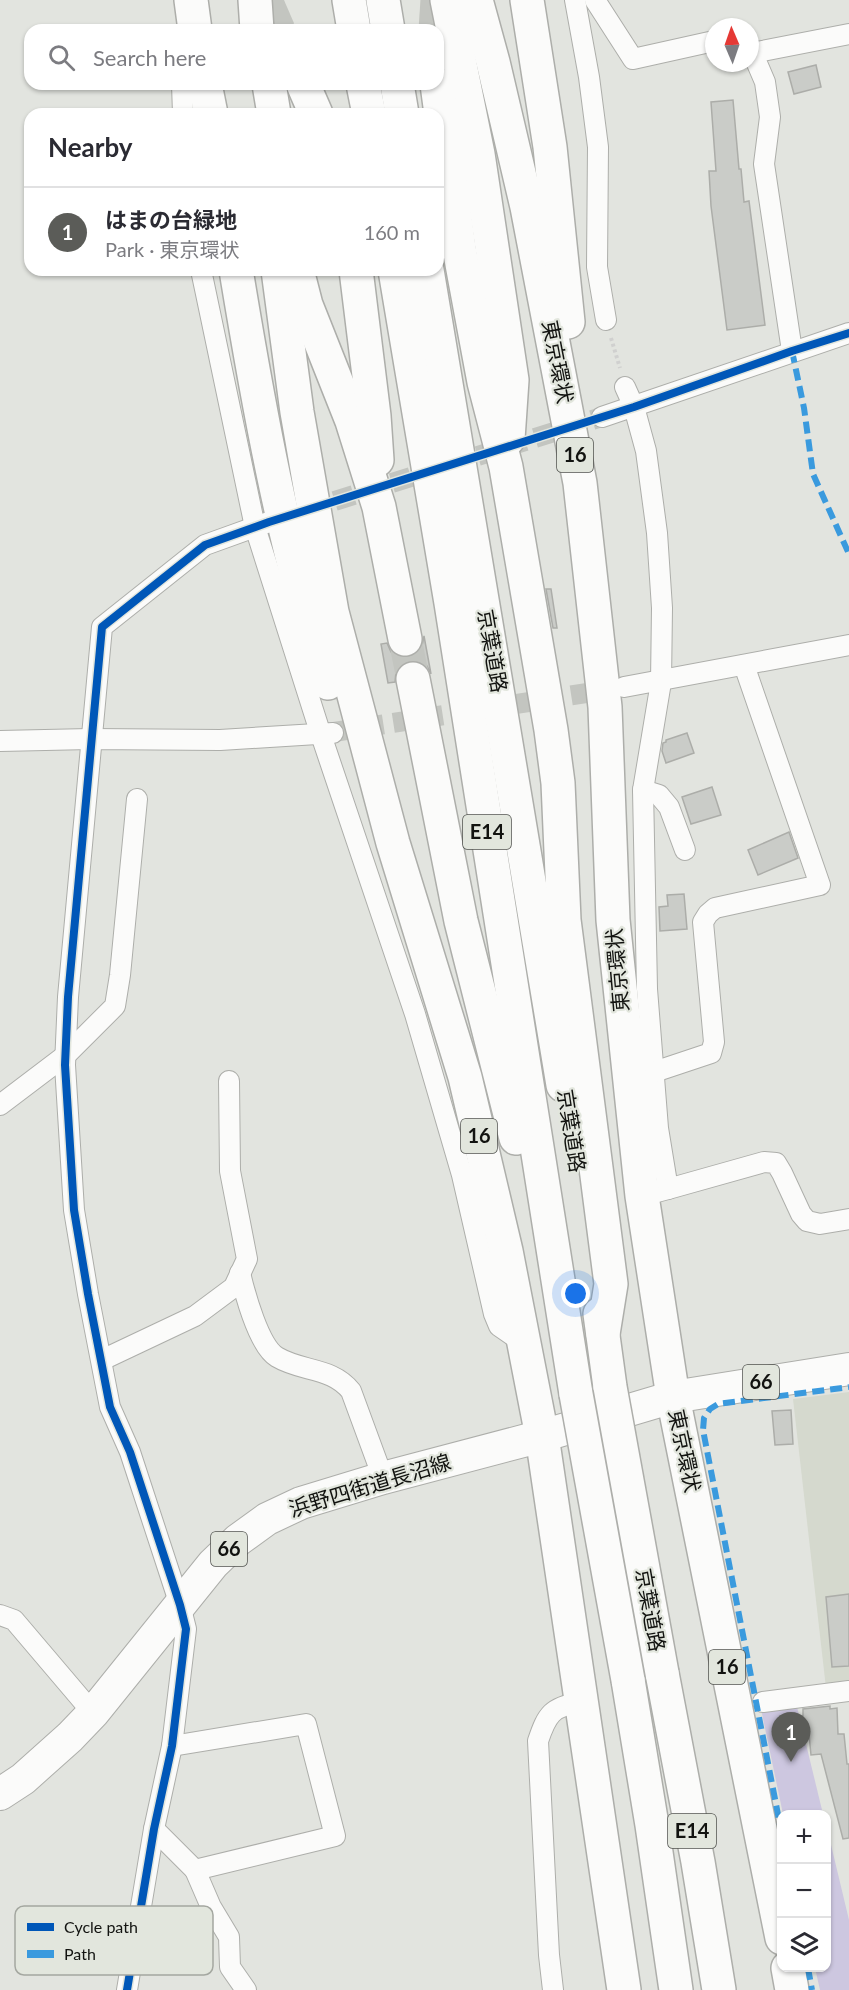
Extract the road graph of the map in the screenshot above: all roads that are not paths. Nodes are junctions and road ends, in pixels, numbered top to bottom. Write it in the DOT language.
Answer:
graph roads {
  1 [pos="180,0"];
  2 [pos="191,0"];
  3 [pos="255,0"];
  4 [pos="349,0"];
  5 [pos="383,0"];
  6 [pos="447,0"];
  7 [pos="476,0"];
  8 [pos="527,0"];
  9 [pos="575,0"];
  10 [pos="595,0"];
  11 [pos="181,24"];
  12 [pos="194,24"];
  13 [pos="257,24"];
  14 [pos="353,24"];
  15 [pos="387,24"];
  16 [pos="849,34"];
  17 [pos="705,42"];
  18 [pos="759,49"];
  19 [pos="759,68"];
  20 [pos="182,90"];
  21 [pos="206,90"];
  22 [pos="261,90"];
  23 [pos="270,90"];
  24 [pos="306,90"];
  25 [pos="364,90"];
  26 [pos="398,90"];
  27 [pos="438,90"];
  28 [pos="183,108"];
  29 [pos="210,108"];
  30 [pos="263,108"];
  31 [pos="273,108"];
  32 [pos="313,108"];
  33 [pos="368,108"];
  34 [pos="401,108"];
  35 [pos="440,108"];
  36 [pos="444,136"];
  37 [pos="202,276"];
  38 [pos="237,276"];
  39 [pos="279,276"];
  40 [pos="299,276"];
  41 [pos="357,276"];
  42 [pos="396,276"];
  43 [pos="429,276"];
  44 [pos="606,320"];
  45 [pos="849,333"];
  46 [pos="792,351"];
  47 [pos="625,387"];
  48 [pos="634,407"];
  49 [pos="602,417"];
  50 [pos="506,467"];
  51 [pos="580,483"];
  52 [pos="379,507"];
  53 [pos="262,524"];
  54 [pos="405,639"];
  55 [pos="849,645"];
  56 [pos="744,665"];
  57 [pos="413,679"];
  58 [pos="661,682"];
  59 [pos="624,687"];
  60 [pos="328,734"];
  61 [pos="90,739"];
  62 [pos="0,741"];
  63 [pos="643,790"];
  64 [pos="136,799"];
  65 [pos="393,843"];
  66 [pos="685,850"];
  67 [pos="66,1055"];
  68 [pos="654,1072"];
  69 [pos="229,1081"];
  70 [pos="0,1106"];
  71 [pos="655,1193"];
  72 [pos="849,1219"];
  73 [pos="240,1274"];
  74 [pos="559,1289"];
  75 [pos="603,1334"];
  76 [pos="522,1342"];
  77 [pos="102,1360"];
  78 [pos="849,1369"];
  79 [pos="673,1396"];
  80 [pos="542,1436"];
  81 [pos="383,1478"];
  82 [pos="180,1605"];
  83 [pos="0,1615"];
  84 [pos="849,1691"];
  85 [pos="580,1702"];
  86 [pos="764,1702"];
  87 [pos="93,1713"];
  88 [pos="172,1746"];
  89 [pos="0,1793"];
  90 [pos="154,1829"];
  91 [pos="195,1870"];
  92 [pos="141,1906"];
  93 [pos="211,1906"];
  94 [pos="213,1910"];
  95 [pos="778,1918"];
  96 [pos="789,1972"];
  97 [pos="130,1975"];
  98 [pos="127,1990"];
  99 [pos="246,1990"];
  100 [pos="553,1990"];
  101 [pos="624,1990"];
  102 [pos="676,1990"];
  103 [pos="719,1990"];
  104 [pos="792,1990"];
  1 -- 11 [label="street"];
  2 -- 12 [label="highway"];
  3 -- 13 [label="highway"];
  4 -- 14 [label="highway"];
  5 -- 15 [label="highway"];
  6 -- 50 [label="highway"];
  7 -- 51 [label="highway, 東京環状 / 16"];
  8 -- 51 [label="highway"];
  9 -- 44 [label="street"];
  10 -- 17 [label="street"];
  16 -- 18 [label="street"];
  19 -- 46 [label="street"];
  20 -- 28 [label="street"];
  21 -- 29 [label="highway"];
  22 -- 30 [label="highway"];
  23 -- 31 [label="highway"];
  24 -- 32 [label="highway"];
  25 -- 33 [label="highway"];
  26 -- 34 [label="highway"];
  27 -- 35 [label="highway"];
  36 -- 50 [label="highway"];
  37 -- 53 [label="street"];
  38 -- 65 [label="highway"];
  39 -- 65 [label="highway, 16"];
  40 -- 52 [label="highway"];
  41 -- 52 [label="highway"];
  42 -- 74 [label="highway, 京葉道路 / E14"];
  43 -- 75 [label="highway, 京葉道路 / E14"];
  45 -- 46 [label="street"];
  46 -- 48 [label="street"];
  47 -- 48 [label="street"];
  48 -- 49 [label="street"];
  48 -- 58 [label="street"];
  50 -- 75 [label="highway"];
  51 -- 71 [label="highway, 東京環状 / 16"];
  52 -- 54 [label="highway"];
  53 -- 60 [label="street"];
  53 -- 61 [label="street"];
  55 -- 56 [label="street"];
  56 -- 58 [label="street"];
  56 -- 68 [label="street"];
  57 -- 74 [label="highway"];
  58 -- 59 [label="street"];
  58 -- 63 [label="street"];
  60 -- 61 [label="street"];
  60 -- 76 [label="street"];
  61 -- 62 [label="street"];
  61 -- 67 [label="street"];
  63 -- 66 [label="street"];
  63 -- 68 [label="street"];
  64 -- 67 [label="street"];
  65 -- 76 [label="highway, 16"];
  67 -- 70 [label="street"];
  67 -- 77 [label="street"];
  68 -- 71 [label="street"];
  69 -- 73 [label="street"];
  71 -- 72 [label="street"];
  71 -- 79 [label="highway, 東京環状 / 16"];
  73 -- 77 [label="street"];
  73 -- 81 [label="street"];
  74 -- 102 [label="highway, 京葉道路 / E14, bridge"];
  75 -- 103 [label="highway, 京葉道路 / E14, bridge"];
  76 -- 80 [label="highway, 16"];
  77 -- 82 [label="street"];
  78 -- 79 [label="main road, 浜野四街道長沼線 / 66"];
  79 -- 80 [label="main road, 浜野四街道長沼線 / 66"];
  79 -- 95 [label="highway, 東京環状 / 16"];
  80 -- 81 [label="main road, 浜野四街道長沼線 / 66"];
  80 -- 85 [label="highway, 16"];
  81 -- 82 [label="main road, 浜野四街道長沼線 / 66"];
  82 -- 87 [label="main road, 浜野四街道長沼線 / 66"];
  82 -- 88 [label="street"];
  83 -- 87 [label="street"];
  84 -- 86 [label="street"];
  85 -- 100 [label="street"];
  85 -- 101 [label="highway, 16"];
  87 -- 89 [label="main road, 浜野四街道長沼線 / 66"];
  88 -- 90 [label="street"];
  88 -- 91 [label="street"];
  90 -- 91 [label="street"];
  90 -- 92 [label="street"];
  91 -- 93 [label="street"];
  94 -- 99 [label="street"];
  96 -- 104 [label="highway"];
  97 -- 98 [label="street"];
}
